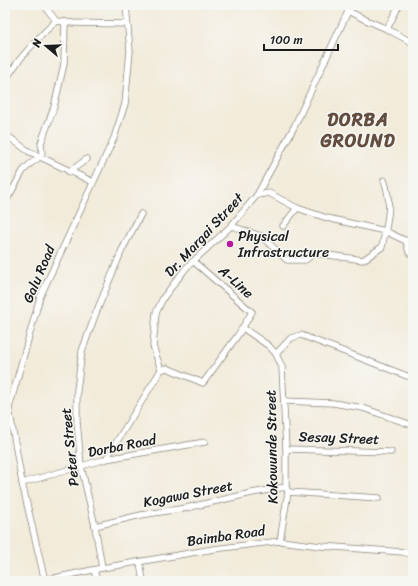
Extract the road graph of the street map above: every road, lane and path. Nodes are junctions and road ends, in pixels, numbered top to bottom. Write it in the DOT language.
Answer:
graph roads {
  1 [pos="44,5"];
  2 [pos="126,5"];
  3 [pos="351,5"];
  4 [pos="399,5"];
  5 [pos="348,12"];
  6 [pos="56,20"];
  7 [pos="65,22"];
  8 [pos="127,24"];
  9 [pos="387,28"];
  10 [pos="413,43"];
  11 [pos="5,82"];
  12 [pos="5,134"];
  13 [pos="40,157"];
  14 [pos="87,159"];
  15 [pos="69,172"];
  16 [pos="384,180"];
  17 [pos="93,182"];
  18 [pos="257,195"];
  19 [pos="5,203"];
  20 [pos="297,208"];
  21 [pos="141,214"];
  22 [pos="232,226"];
  23 [pos="283,226"];
  24 [pos="385,231"];
  25 [pos="413,237"];
  26 [pos="406,242"];
  27 [pos="413,256"];
  28 [pos="194,261"];
  29 [pos="243,328"];
  30 [pos="276,354"];
  31 [pos="161,370"];
  32 [pos="407,376"];
  33 [pos="284,401"];
  34 [pos="8,408"];
  35 [pos="409,424"];
  36 [pos="205,442"];
  37 [pos="286,449"];
  38 [pos="391,452"];
  39 [pos="106,460"];
  40 [pos="81,466"];
  41 [pos="22,483"];
  42 [pos="287,490"];
  43 [pos="379,498"];
  44 [pos="95,526"];
  45 [pos="280,541"];
  46 [pos="413,554"];
  47 [pos="140,562"];
  48 [pos="102,568"];
  49 [pos="94,570"];
  50 [pos="5,579"];
  51 [pos="7,581"];
  52 [pos="45,581"];
  53 [pos="97,581"];
  54 [pos="143,581"];
  1 -- 6 [label="street"];
  2 -- 8 [label="street, Galu Road"];
  3 -- 5 [label="street, Dr. Margai Street"];
  4 -- 9 [label="street"];
  5 -- 9 [label="street"];
  5 -- 18 [label="street, Dr. Margai Street"];
  6 -- 7 [label="street"];
  6 -- 11 [label="street"];
  7 -- 8 [label="street"];
  7 -- 13 [label="street"];
  8 -- 17 [label="street, Galu Road"];
  9 -- 10 [label="street"];
  12 -- 13 [label="street"];
  13 -- 15 [label="street"];
  13 -- 19 [label="street"];
  14 -- 15 [label="street"];
  15 -- 17 [label="street"];
  16 -- 24 [label="street"];
  17 -- 34 [label="street, Galu Road"];
  18 -- 20 [label="street"];
  18 -- 22 [label="street, Dr. Margai Street"];
  20 -- 23 [label="street"];
  20 -- 24 [label="street"];
  21 -- 40 [label="street, Peter Street"];
  22 -- 24 [label="street"];
  22 -- 28 [label="street, Dr. Margai Street"];
  24 -- 26 [label="street"];
  25 -- 26 [label="street"];
  26 -- 27 [label="street"];
  28 -- 29 [label="street, A-Line"];
  28 -- 31 [label="street, Dr. Margai Street"];
  29 -- 30 [label="street"];
  29 -- 31 [label="street"];
  30 -- 32 [label="street"];
  30 -- 33 [label="street, Kokowunde Street"];
  31 -- 39 [label="street"];
  33 -- 35 [label="street"];
  33 -- 37 [label="street, Kokowunde Street"];
  34 -- 41 [label="street, Galu Road"];
  36 -- 39 [label="street, Dorba Road"];
  37 -- 38 [label="street, Sesay Street"];
  37 -- 42 [label="street, Kokowunde Street"];
  39 -- 40 [label="street, Dorba Road"];
  40 -- 41 [label="street, Dorba Road"];
  40 -- 44 [label="street, Peter Street"];
  41 -- 52 [label="street, Galu Road"];
  42 -- 43 [label="street, Kogawa Street"];
  42 -- 44 [label="street, Kogawa Street"];
  42 -- 45 [label="street, Kokowunde Street"];
  44 -- 48 [label="street, Peter Street"];
  45 -- 46 [label="street, Baimba Road"];
  45 -- 47 [label="street, Baimba Road"];
  47 -- 48 [label="street, Baimba Road"];
  47 -- 54 [label="street"];
  48 -- 49 [label="street, Baimba Road"];
  49 -- 52 [label="street, Baimba Road"];
  49 -- 53 [label="street"];
  50 -- 51 [label="street"];
}
